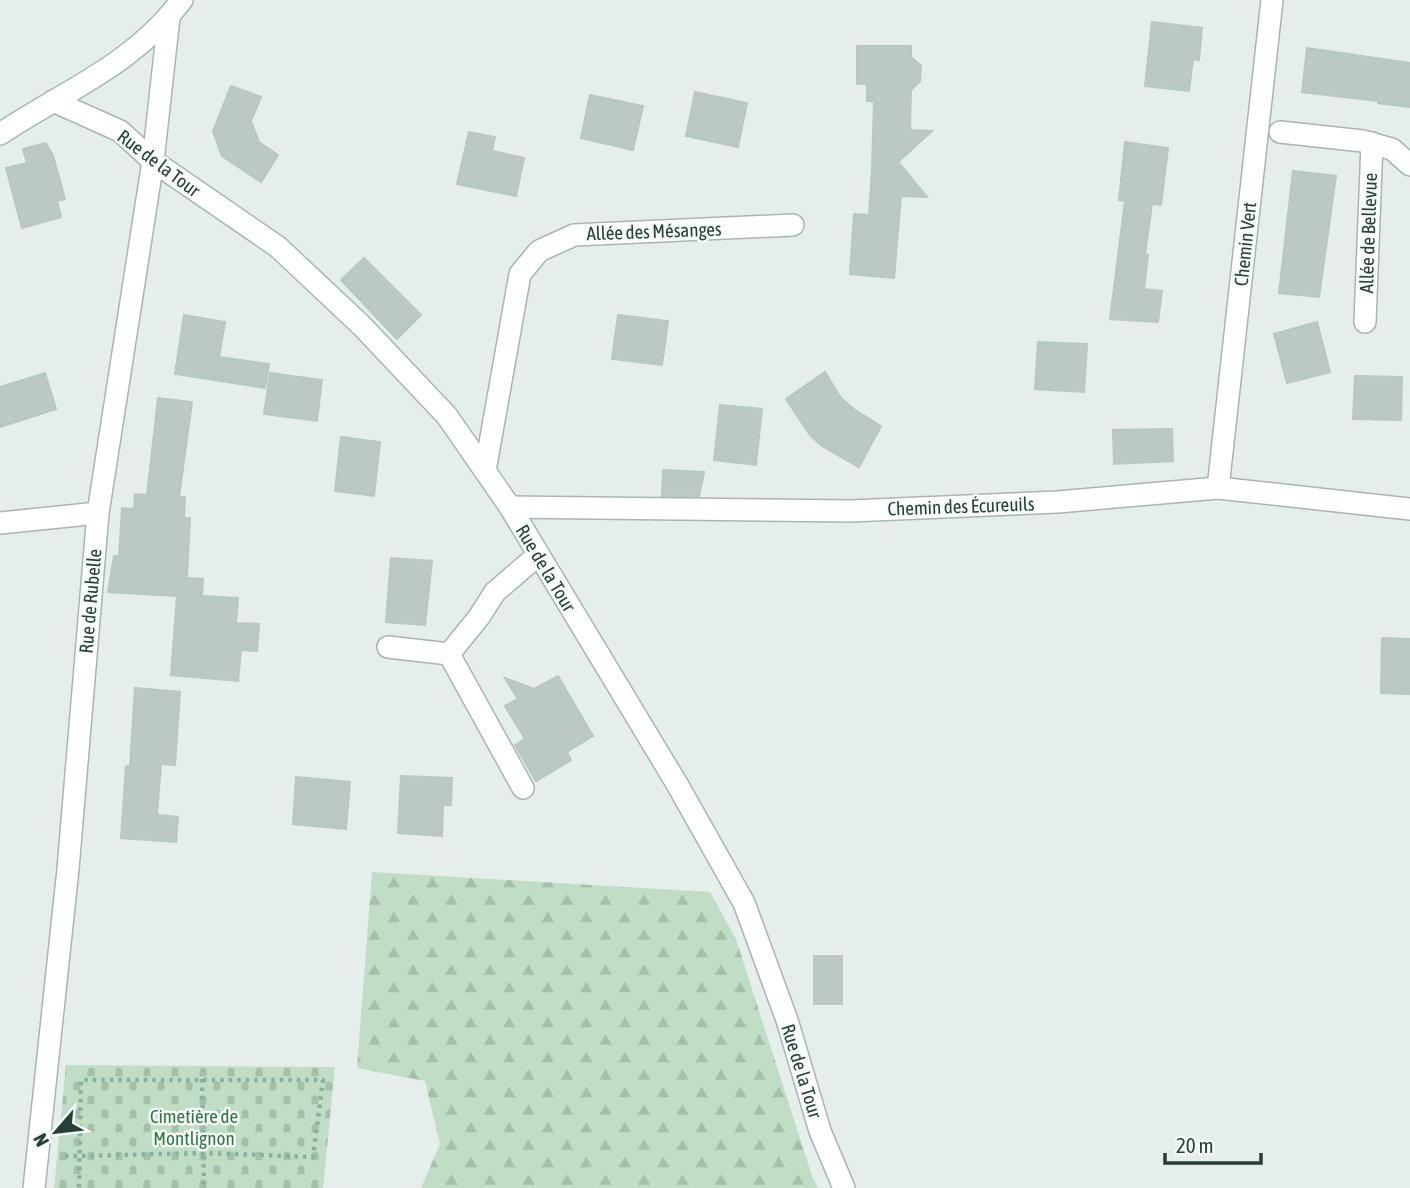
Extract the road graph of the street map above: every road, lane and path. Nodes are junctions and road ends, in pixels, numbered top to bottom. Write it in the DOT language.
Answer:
graph roads {
  1 [pos="1272,0"];
  2 [pos="176,8"];
  3 [pos="53,101"];
  4 [pos="1280,132"];
  5 [pos="0,134"];
  6 [pos="1372,143"];
  7 [pos="153,161"];
  8 [pos="1410,165"];
  9 [pos="793,225"];
  10 [pos="1365,322"];
  11 [pos="485,471"];
  12 [pos="1219,488"];
  13 [pos="510,507"];
  14 [pos="1410,509"];
  15 [pos="98,513"];
  16 [pos="0,523"];
  17 [pos="538,555"];
  18 [pos="388,647"];
  19 [pos="449,654"];
  20 [pos="523,788"];
  21 [pos="202,1079"];
  22 [pos="205,1153"];
  23 [pos="79,1156"];
  24 [pos="37,1157"];
  25 [pos="34,1188"];
  26 [pos="79,1188"];
  27 [pos="204,1188"];
  28 [pos="844,1188"];
  1 -- 12 [label="street, Chemin Vert"];
  2 -- 3 [label="street"];
  2 -- 7 [label="street, Rue de Rubelle"];
  3 -- 5 [label="street"];
  3 -- 7 [label="street, Rue de la Tour"];
  4 -- 6 [label="street"];
  6 -- 8 [label="street"];
  6 -- 10 [label="street, Allée de Bellevue"];
  7 -- 11 [label="street, Rue de la Tour"];
  7 -- 15 [label="street, Rue de Rubelle"];
  9 -- 11 [label="street, Allée des Mésanges"];
  11 -- 13 [label="street, Rue de la Tour"];
  12 -- 13 [label="street, Chemin des Écureuils"];
  12 -- 14 [label="street, Chemin des Écureuils"];
  13 -- 17 [label="street, Rue de la Tour"];
  15 -- 16 [label="street"];
  15 -- 24 [label="street, Rue de Rubelle"];
  17 -- 19 [label="street"];
  17 -- 28 [label="street, Rue de la Tour"];
  18 -- 19 [label="street"];
  19 -- 20 [label="street"];
  21 -- 22 [label="path"];
  21 -- 22 [label="path"];
  21 -- 23 [label="path"];
  22 -- 23 [label="path"];
  22 -- 27 [label="path"];
  23 -- 24 [label="path"];
  23 -- 26 [label="path"];
  24 -- 25 [label="street, Rue de Rubelle"];
}
